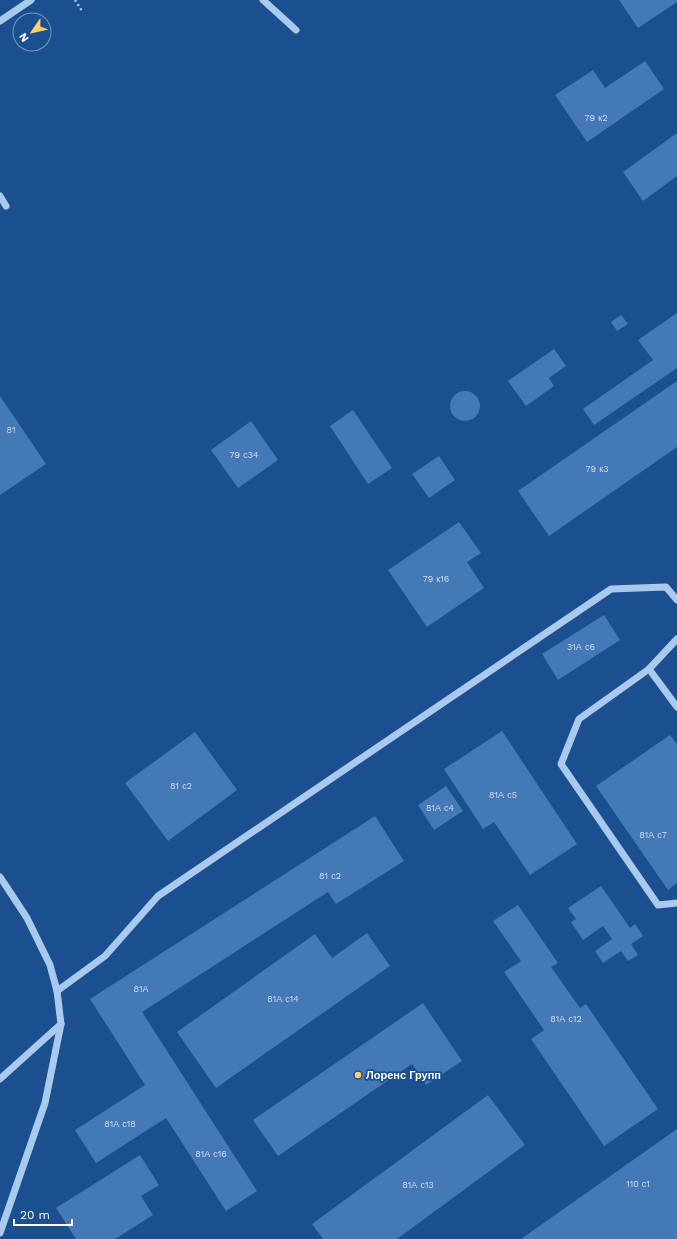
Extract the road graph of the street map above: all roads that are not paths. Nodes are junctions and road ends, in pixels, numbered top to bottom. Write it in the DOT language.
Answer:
graph roads {
  1 [pos="31,0"];
  2 [pos="263,0"];
  3 [pos="0,21"];
  4 [pos="296,30"];
  5 [pos="0,196"];
  6 [pos="6,206"];
  7 [pos="677,600"];
  8 [pos="677,639"];
  9 [pos="649,668"];
  10 [pos="677,707"];
  11 [pos="0,877"];
  12 [pos="677,903"];
  13 [pos="57,991"];
  14 [pos="61,1024"];
  15 [pos="0,1079"];
  16 [pos="0,1233"];
  1 -- 3 [label="street"];
  2 -- 4 [label="street"];
  5 -- 6 [label="street"];
  7 -- 13 [label="street"];
  8 -- 9 [label="street"];
  9 -- 10 [label="street"];
  9 -- 12 [label="street"];
  11 -- 13 [label="street"];
  13 -- 14 [label="street"];
  14 -- 15 [label="street"];
  14 -- 16 [label="street"];
}
